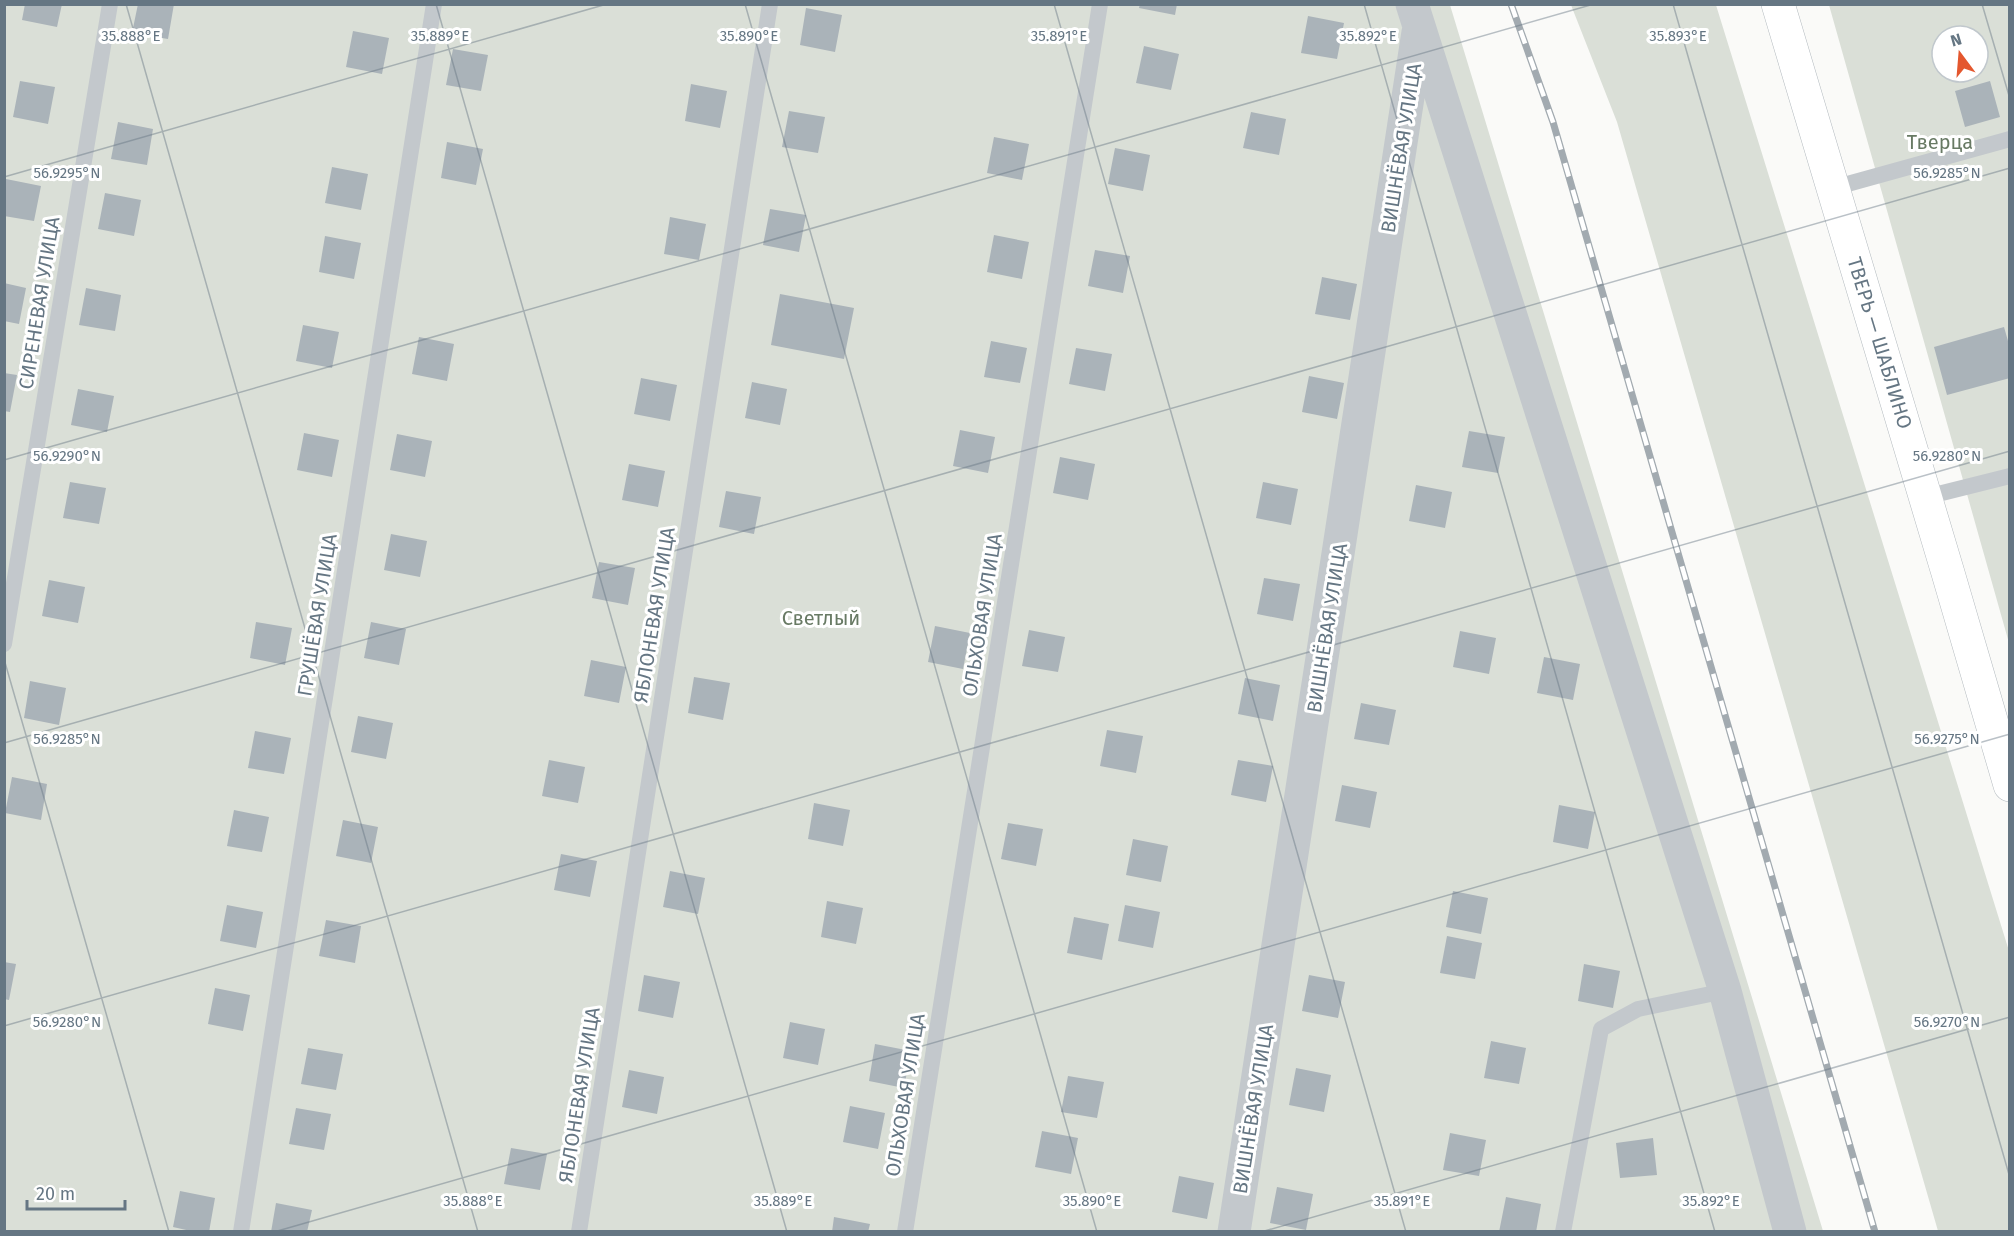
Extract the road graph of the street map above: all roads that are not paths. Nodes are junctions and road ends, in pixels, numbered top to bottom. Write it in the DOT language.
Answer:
graph roads {
  1 [pos="110,4"];
  2 [pos="434,4"];
  3 [pos="770,4"];
  4 [pos="1100,4"];
  5 [pos="1778,4"];
  6 [pos="1416,15"];
  7 [pos="2010,139"];
  8 [pos="1833,188"];
  9 [pos="2010,476"];
  10 [pos="1926,496"];
  11 [pos="4,644"];
  12 [pos="2010,785"];
  13 [pos="1725,991"];
  14 [pos="241,1232"];
  15 [pos="579,1232"];
  16 [pos="905,1232"];
  17 [pos="1234,1232"];
  18 [pos="1563,1232"];
  19 [pos="1790,1232"];
  1 -- 11 [label="lane, СИРЕНЕВАЯ УЛИЦА"];
  2 -- 14 [label="lane, ГРУШЁВАЯ УЛИЦА"];
  3 -- 15 [label="lane, ЯБЛОНЕВАЯ УЛИЦА"];
  4 -- 16 [label="lane, ОЛЬХОВАЯ УЛИЦА"];
  5 -- 8 [label="street, ТВЕРЬ — ШАБЛИНО"];
  6 -- 13 [label="street"];
  6 -- 17 [label="street, ВИШНЁВАЯ УЛИЦА"];
  7 -- 8 [label="lane"];
  8 -- 10 [label="street, ТВЕРЬ — ШАБЛИНО"];
  9 -- 10 [label="lane"];
  10 -- 12 [label="street, ТВЕРЬ — ШАБЛИНО"];
  13 -- 18 [label="lane"];
  13 -- 19 [label="street"];
}
